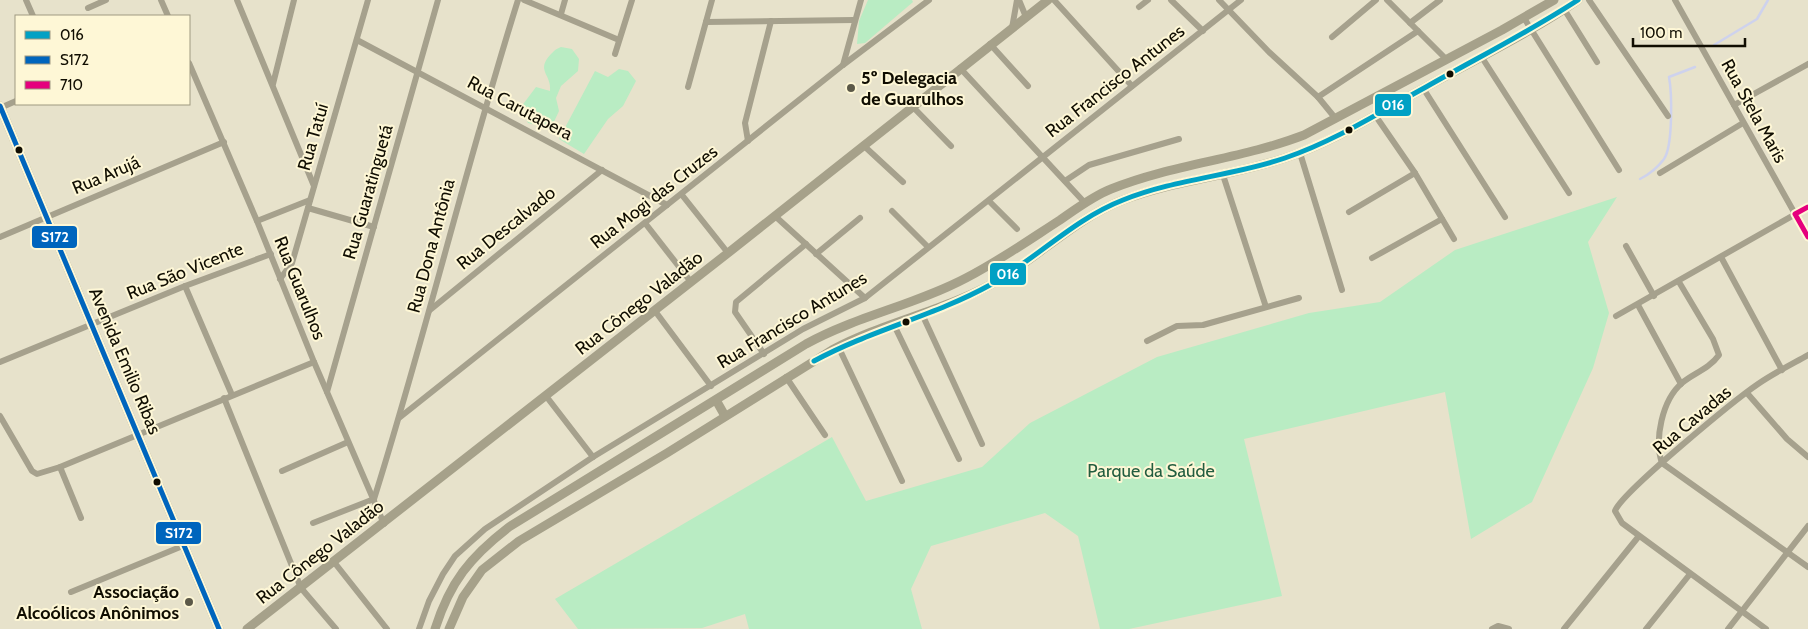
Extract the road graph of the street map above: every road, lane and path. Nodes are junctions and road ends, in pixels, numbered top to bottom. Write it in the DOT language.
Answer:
graph roads {
  1 [pos="26,0"];
  2 [pos="106,0"];
  3 [pos="161,0"];
  4 [pos="237,0"];
  5 [pos="294,0"];
  6 [pos="368,0"];
  7 [pos="438,0"];
  8 [pos="518,0"];
  9 [pos="524,0"];
  10 [pos="565,0"];
  11 [pos="632,0"];
  12 [pos="712,0"];
  13 [pos="860,0"];
  14 [pos="930,0"];
  15 [pos="1018,0"];
  16 [pos="1048,0"];
  17 [pos="1054,0"];
  18 [pos="1148,0"];
  19 [pos="1171,0"];
  20 [pos="1219,0"];
  21 [pos="1241,0"];
  22 [pos="1376,0"];
  23 [pos="1387,0"];
  24 [pos="1440,0"];
  25 [pos="1554,0"];
  26 [pos="1578,0"];
  27 [pos="1590,0"];
  28 [pos="1675,0"];
  29 [pos="1139,7"];
  30 [pos="88,8"];
  31 [pos="1564,9"];
  32 [pos="1228,10"];
  33 [pos="561,14"];
  34 [pos="33,15"];
  35 [pos="168,15"];
  36 [pos="1026,17"];
  37 [pos="1524,18"];
  38 [pos="854,20"];
  39 [pos="771,21"];
  40 [pos="706,22"];
  41 [pos="1410,23"];
  42 [pos="1012,28"];
  43 [pos="1530,28"];
  44 [pos="1203,31"];
  45 [pos="1418,31"];
  46 [pos="1332,37"];
  47 [pos="357,40"];
  48 [pos="619,40"];
  49 [pos="990,44"];
  50 [pos="615,54"];
  51 [pos="1481,56"];
  52 [pos="1446,59"];
  53 [pos="1597,62"];
  54 [pos="1808,64"];
  55 [pos="190,65"];
  56 [pos="843,65"];
  57 [pos="960,68"];
  58 [pos="418,71"];
  59 [pos="273,84"];
  60 [pos="1028,86"];
  61 [pos="1132,86"];
  62 [pos="688,87"];
  63 [pos="1423,88"];
  64 [pos="1318,97"];
  65 [pos="15,101"];
  66 [pos="1734,105"];
  67 [pos="484,106"];
  68 [pos="912,106"];
  69 [pos="0,107"];
  70 [pos="1375,115"];
  71 [pos="1668,116"];
  72 [pos="1336,119"];
  73 [pos="1743,123"];
  74 [pos="1179,139"];
  75 [pos="748,141"];
  76 [pos="224,142"];
  77 [pos="863,145"];
  78 [pos="951,146"];
  79 [pos="1300,153"];
  80 [pos="1042,157"];
  81 [pos="602,170"];
  82 [pos="1619,170"];
  83 [pos="1414,173"];
  84 [pos="1660,173"];
  85 [pos="1223,175"];
  86 [pos="1065,181"];
  87 [pos="903,182"];
  88 [pos="315,186"];
  89 [pos="1569,193"];
  90 [pos="682,195"];
  91 [pos="310,200"];
  92 [pos="989,201"];
  93 [pos="1085,203"];
  94 [pos="667,205"];
  95 [pos="1808,207"];
  96 [pos="308,208"];
  97 [pos="892,210"];
  98 [pos="1349,212"];
  99 [pos="1795,214"];
  100 [pos="775,216"];
  101 [pos="47,217"];
  102 [pos="1505,217"];
  103 [pos="860,218"];
  104 [pos="1442,219"];
  105 [pos="257,221"];
  106 [pos="645,223"];
  107 [pos="374,226"];
  108 [pos="1017,229"];
  109 [pos="0,237"];
  110 [pos="1808,237"];
  111 [pos="1454,239"];
  112 [pos="806,244"];
  113 [pos="1626,246"];
  114 [pos="928,247"];
  115 [pos="728,253"];
  116 [pos="271,254"];
  117 [pos="816,254"];
  118 [pos="1722,257"];
  119 [pos="1372,258"];
  120 [pos="280,279"];
  121 [pos="691,282"];
  122 [pos="1679,282"];
  123 [pos="185,286"];
  124 [pos="1342,290"];
  125 [pos="1654,296"];
  126 [pos="865,298"];
  127 [pos="1300,298"];
  128 [pos="1638,304"];
  129 [pos="1266,307"];
  130 [pos="430,310"];
  131 [pos="655,311"];
  132 [pos="922,314"];
  133 [pos="1616,316"];
  134 [pos="894,325"];
  135 [pos="91,326"];
  136 [pos="1146,341"];
  137 [pos="838,346"];
  138 [pos="764,354"];
  139 [pos="1808,355"];
  140 [pos="0,362"];
  141 [pos="314,362"];
  142 [pos="1782,370"];
  143 [pos="786,377"];
  144 [pos="1681,384"];
  145 [pos="711,386"];
  146 [pos="327,392"];
  147 [pos="1747,393"];
  148 [pos="232,395"];
  149 [pos="546,396"];
  150 [pos="224,398"];
  151 [pos="716,399"];
  152 [pos="726,415"];
  153 [pos="0,416"];
  154 [pos="399,418"];
  155 [pos="140,435"];
  156 [pos="825,435"];
  157 [pos="348,442"];
  158 [pos="982,444"];
  159 [pos="593,457"];
  160 [pos="1808,457"];
  161 [pos="959,459"];
  162 [pos="1662,463"];
  163 [pos="60,467"];
  164 [pos="282,471"];
  165 [pos="902,481"];
  166 [pos="374,499"];
  167 [pos="81,518"];
  168 [pos="313,523"];
  169 [pos="384,524"];
  170 [pos="1808,526"];
  171 [pos="1639,536"];
  172 [pos="185,545"];
  173 [pos="1788,553"];
  174 [pos="334,562"];
  175 [pos="1808,567"];
  176 [pos="1690,574"];
  177 [pos="301,588"];
  178 [pos="71,592"];
  179 [pos="1742,612"];
  180 [pos="1493,628"];
  181 [pos="219,629"];
  182 [pos="247,629"];
  183 [pos="336,629"];
  184 [pos="387,629"];
  185 [pos="419,629"];
  186 [pos="435,629"];
  187 [pos="449,629"];
  188 [pos="1509,629"];
  189 [pos="1564,629"];
  190 [pos="1646,629"];
  191 [pos="1728,629"];
  192 [pos="1766,629"];
  1 -- 34 [label="street"];
  2 -- 30 [label="street"];
  3 -- 35 [label="street"];
  4 -- 59 [label="street"];
  5 -- 59 [label="street"];
  6 -- 47 [label="street, Rua Tatuí"];
  7 -- 58 [label="street, Rua Guaratinguetá"];
  8 -- 67 [label="street, Rua Dona Antônia"];
  9 -- 33 [label="street"];
  10 -- 33 [label="street"];
  11 -- 48 [label="street"];
  12 -- 40 [label="street"];
  13 -- 38 [label="street"];
  14 -- 56 [label="street, Rua Mogi das Cruzes"];
  15 -- 36 [label="street"];
  15 -- 42 [label="street"];
  16 -- 36 [label="main road, Rua Cônego Valadão"];
  17 -- 61 [label="street"];
  18 -- 29 [label="street"];
  19 -- 44 [label="street"];
  20 -- 32 [label="street"];
  21 -- 32 [label="street, Rua Francisco Antunes"];
  22 -- 46 [label="street"];
  23 -- 41 [label="street"];
  24 -- 41 [label="street"];
  25 -- 37 [label="main road"];
  26 -- 31 [label="main road"];
  27 -- 71 [label="street"];
  28 -- 66 [label="street, Rua Stela Maris"];
  31 -- 43 [label="main road"];
  31 -- 53 [label="street"];
  32 -- 44 [label="street, Rua Francisco Antunes"];
  32 -- 64 [label="street"];
  33 -- 48 [label="street"];
  36 -- 42 [label="main road, Rua Cônego Valadão"];
  37 -- 43 [label="street"];
  37 -- 52 [label="main road"];
  38 -- 39 [label="street"];
  38 -- 56 [label="street"];
  39 -- 40 [label="street"];
  39 -- 75 [label="street"];
  40 -- 62 [label="street"];
  41 -- 45 [label="street"];
  42 -- 49 [label="main road, Rua Cônego Valadão"];
  43 -- 51 [label="main road"];
  43 -- 82 [label="street"];
  44 -- 61 [label="street, Rua Francisco Antunes"];
  45 -- 52 [label="street"];
  45 -- 64 [label="street"];
  47 -- 58 [label="street, Rua Carutapera"];
  47 -- 88 [label="street, Rua Tatuí"];
  48 -- 50 [label="street"];
  49 -- 57 [label="main road, Rua Cônego Valadão"];
  49 -- 60 [label="street"];
  51 -- 63 [label="main road"];
  51 -- 89 [label="street"];
  52 -- 72 [label="main road"];
  54 -- 66 [label="street"];
  55 -- 76 [label="street, Rua Guarulhos"];
  56 -- 75 [label="street, Rua Mogi das Cruzes"];
  57 -- 68 [label="main road, Rua Cônego Valadão"];
  57 -- 80 [label="street"];
  58 -- 67 [label="street, Rua Carutapera"];
  58 -- 107 [label="street, Rua Guaratinguetá"];
  59 -- 88 [label="street"];
  61 -- 80 [label="street, Rua Francisco Antunes"];
  63 -- 70 [label="main road"];
  63 -- 102 [label="street"];
  64 -- 72 [label="street"];
  65 -- 69 [label="street"];
  66 -- 73 [label="street, Rua Stela Maris"];
  67 -- 81 [label="street, Rua Carutapera"];
  67 -- 130 [label="street, Rua Dona Antônia"];
  68 -- 77 [label="main road, Rua Cônego Valadão"];
  68 -- 78 [label="street"];
  69 -- 101 [label="main road, Avenida Emilio Ribas"];
  70 -- 79 [label="main road"];
  70 -- 83 [label="street"];
  72 -- 93 [label="main road"];
  73 -- 84 [label="street"];
  73 -- 99 [label="street, Rua Stela Maris"];
  74 -- 86 [label="street"];
  75 -- 90 [label="street, Rua Mogi das Cruzes"];
  76 -- 101 [label="street, Rua Arujá"];
  76 -- 105 [label="street, Rua Guarulhos"];
  77 -- 87 [label="street"];
  77 -- 100 [label="main road, Rua Cônego Valadão"];
  79 -- 85 [label="main road"];
  79 -- 124 [label="street"];
  80 -- 86 [label="street"];
  80 -- 92 [label="street, Rua Francisco Antunes"];
  81 -- 94 [label="street, Rua Carutapera"];
  81 -- 130 [label="street, Rua Descalvado"];
  83 -- 98 [label="street"];
  83 -- 104 [label="street"];
  85 -- 129 [label="street"];
  85 -- 132 [label="main road"];
  86 -- 93 [label="street"];
  88 -- 91 [label="street, Rua Tatuí"];
  90 -- 94 [label="street, Rua Mogi das Cruzes"];
  90 -- 115 [label="street"];
  91 -- 96 [label="street, Rua Tatuí"];
  91 -- 105 [label="street"];
  92 -- 108 [label="street"];
  92 -- 114 [label="street, Rua Francisco Antunes"];
  93 -- 151 [label="main road"];
  94 -- 106 [label="street, Rua Mogi das Cruzes"];
  95 -- 99 [label="street"];
  96 -- 107 [label="street"];
  96 -- 120 [label="street, Rua Tatuí"];
  97 -- 114 [label="street"];
  99 -- 110 [label="street, Rua Stela Maris"];
  99 -- 118 [label="street"];
  100 -- 112 [label="street"];
  100 -- 115 [label="main road, Rua Cônego Valadão"];
  101 -- 109 [label="street, Rua Arujá"];
  101 -- 135 [label="main road, Avenida Emilio Ribas"];
  103 -- 117 [label="street"];
  104 -- 111 [label="street"];
  104 -- 119 [label="street"];
  105 -- 116 [label="street, Rua Guarulhos"];
  106 -- 121 [label="street"];
  106 -- 154 [label="street, Rua Mogi das Cruzes"];
  107 -- 146 [label="street, Rua Guaratinguetá"];
  112 -- 117 [label="street"];
  112 -- 138 [label="street"];
  113 -- 125 [label="street"];
  114 -- 126 [label="street, Rua Francisco Antunes"];
  115 -- 121 [label="main road, Rua Cônego Valadão"];
  116 -- 120 [label="street, Rua Guarulhos"];
  116 -- 123 [label="street, Rua São Vicente"];
  117 -- 126 [label="street"];
  118 -- 122 [label="street"];
  118 -- 142 [label="street"];
  120 -- 141 [label="street, Rua Guarulhos"];
  121 -- 131 [label="main road, Rua Cônego Valadão"];
  122 -- 125 [label="street"];
  122 -- 144 [label="street"];
  123 -- 135 [label="street, Rua São Vicente"];
  123 -- 148 [label="street"];
  125 -- 128 [label="street"];
  126 -- 138 [label="street, Rua Francisco Antunes"];
  127 -- 129 [label="street"];
  128 -- 133 [label="street"];
  128 -- 144 [label="street"];
  129 -- 136 [label="street"];
  130 -- 154 [label="street, Rua Dona Antônia"];
  131 -- 145 [label="street"];
  131 -- 149 [label="main road, Rua Cônego Valadão"];
  132 -- 134 [label="main road"];
  132 -- 158 [label="street"];
  134 -- 137 [label="main road"];
  134 -- 161 [label="street"];
  135 -- 140 [label="street, Rua São Vicente"];
  135 -- 155 [label="main road, Avenida Emilio Ribas"];
  137 -- 143 [label="main road"];
  137 -- 165 [label="street"];
  138 -- 145 [label="street, Rua Francisco Antunes"];
  139 -- 142 [label="street, Rua Cavadas"];
  141 -- 146 [label="street, Rua Guarulhos"];
  141 -- 148 [label="street"];
  142 -- 147 [label="street, Rua Cavadas"];
  143 -- 152 [label="main road"];
  143 -- 156 [label="street"];
  144 -- 162 [label="street"];
  145 -- 159 [label="street, Rua Francisco Antunes"];
  146 -- 157 [label="street, Rua Guarulhos"];
  147 -- 160 [label="street"];
  147 -- 162 [label="street, Rua Cavadas"];
  148 -- 150 [label="street"];
  149 -- 159 [label="street"];
  149 -- 169 [label="main road, Rua Cônego Valadão"];
  150 -- 155 [label="street"];
  150 -- 177 [label="street"];
  151 -- 152 [label="main road"];
  151 -- 186 [label="main road"];
  152 -- 187 [label="main road"];
  153 -- 163 [label="street"];
  154 -- 166 [label="street, Rua Dona Antônia"];
  155 -- 163 [label="street"];
  155 -- 172 [label="main road, Avenida Emilio Ribas"];
  157 -- 164 [label="street"];
  157 -- 166 [label="street, Rua Guarulhos"];
  159 -- 185 [label="street, Rua Francisco Antunes"];
  162 -- 171 [label="street, Rua Cavadas"];
  162 -- 173 [label="street"];
  163 -- 167 [label="street"];
  166 -- 168 [label="street"];
  166 -- 169 [label="street, Rua Guarulhos"];
  169 -- 174 [label="main road, Rua Cônego Valadão"];
  170 -- 173 [label="street"];
  171 -- 176 [label="street"];
  171 -- 189 [label="street"];
  172 -- 178 [label="street"];
  172 -- 181 [label="main road, Avenida Emilio Ribas"];
  173 -- 175 [label="street"];
  173 -- 179 [label="street"];
  174 -- 177 [label="main road, Rua Cônego Valadão"];
  174 -- 184 [label="street"];
  176 -- 179 [label="street"];
  176 -- 190 [label="street"];
  177 -- 182 [label="main road, Rua Cônego Valadão"];
  177 -- 183 [label="street"];
  179 -- 191 [label="street"];
  179 -- 192 [label="street"];
  180 -- 188 [label="street"];
}
